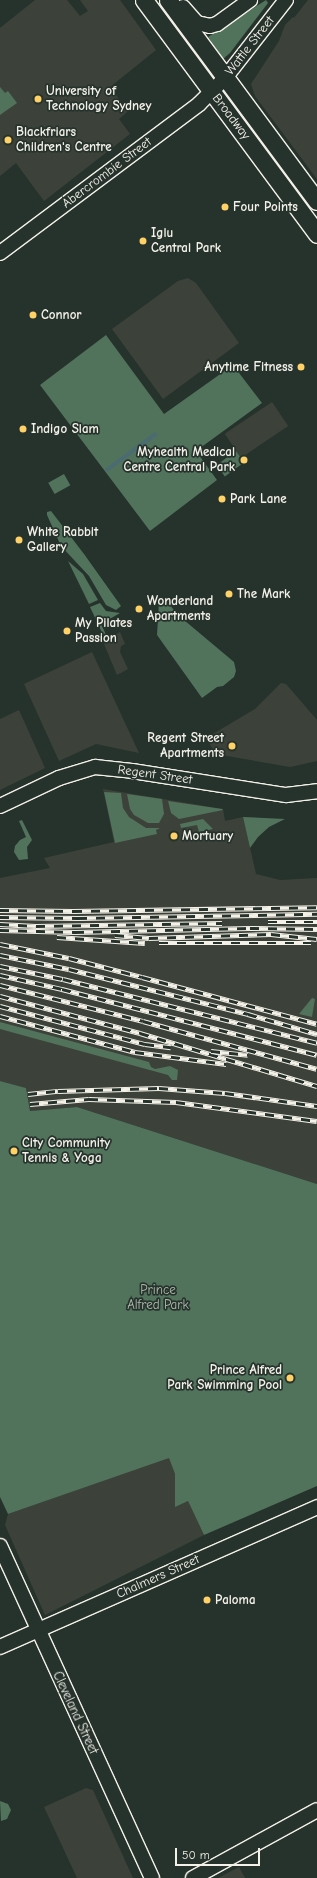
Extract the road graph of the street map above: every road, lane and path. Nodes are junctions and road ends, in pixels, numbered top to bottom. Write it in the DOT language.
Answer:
graph roads {
  1 [pos="144,0"];
  2 [pos="168,0"];
  3 [pos="178,0"];
  4 [pos="250,0"];
  5 [pos="286,0"];
  6 [pos="225,78"];
  7 [pos="212,92"];
  8 [pos="317,201"];
  9 [pos="317,234"];
  10 [pos="0,253"];
  11 [pos="317,791"];
  12 [pos="0,806"];
  13 [pos="317,1507"];
  14 [pos="0,1546"];
  15 [pos="37,1630"];
  16 [pos="0,1647"];
  17 [pos="317,1810"];
  18 [pos="152,1878"];
  19 [pos="193,1878"];
  1 -- 7 [label="highway, Broadway"];
  2 -- 6 [label="highway, Broadway"];
  3 -- 4 [label="main road"];
  5 -- 6 [label="main road, Wattle Street"];
  6 -- 7 [label="main road, Wattle Street"];
  6 -- 8 [label="highway, Broadway"];
  7 -- 9 [label="highway, Broadway"];
  7 -- 10 [label="main road, Abercrombie Street"];
  11 -- 12 [label="main road, Regent Street"];
  13 -- 15 [label="main road, Chalmers Street"];
  14 -- 15 [label="main road, Cleveland Street"];
  15 -- 16 [label="main road, Chalmers Street"];
  15 -- 18 [label="main road, Cleveland Street"];
  17 -- 19 [label="main road"];
}
